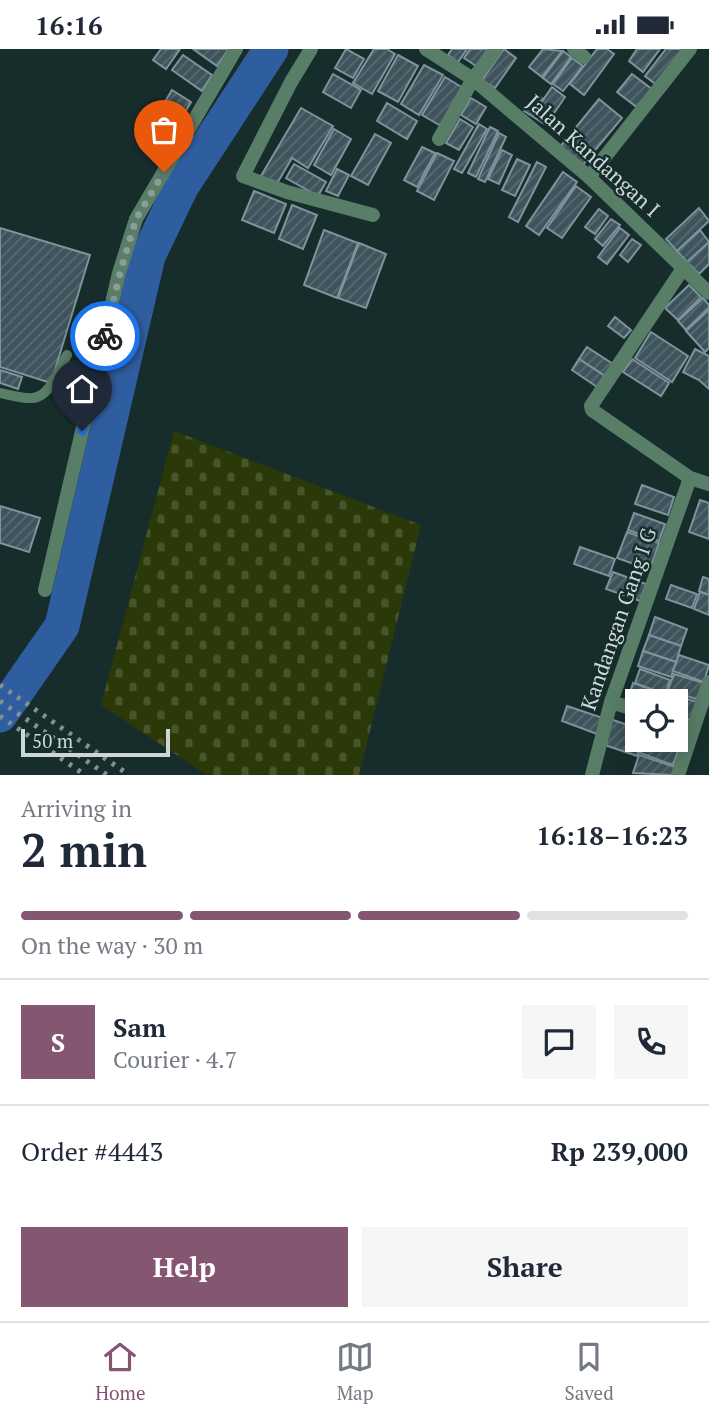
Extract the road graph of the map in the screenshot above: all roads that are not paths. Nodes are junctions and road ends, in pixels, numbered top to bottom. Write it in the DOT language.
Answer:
graph roads {
  1 [pos="236,49"];
  2 [pos="312,49"];
  3 [pos="426,49"];
  4 [pos="496,49"];
  5 [pos="690,49"];
  6 [pos="474,79"];
  7 [pos="439,139"];
  8 [pos="589,177"];
  9 [pos="373,215"];
  10 [pos="684,267"];
  11 [pos="709,293"];
  12 [pos="67,355"];
  13 [pos="0,393"];
  14 [pos="690,478"];
  15 [pos="709,484"];
  16 [pos="45,590"];
  17 [pos="709,682"];
  18 [pos="611,702"];
  19 [pos="625,707"];
  20 [pos="688,727"];
  21 [pos="692,728"];
  22 [pos="592,775"];
  23 [pos="678,775"];
  1 -- 16 [label="street"];
  2 -- 9 [label="street"];
  3 -- 6 [label="street, Jalan Kandangan I"];
  4 -- 6 [label="street"];
  5 -- 8 [label="street"];
  6 -- 7 [label="street"];
  6 -- 8 [label="street, Jalan Kandangan I"];
  8 -- 10 [label="street, Jalan Kandangan I"];
  10 -- 11 [label="street, Jalan Kandangan I"];
  10 -- 14 [label="street"];
  12 -- 13 [label="lane"];
  14 -- 15 [label="street"];
  14 -- 18 [label="street, Kandangan Gang I G"];
  17 -- 21 [label="street"];
  18 -- 19 [label="street"];
  18 -- 22 [label="street, Kandangan Gang I G"];
  20 -- 21 [label="street"];
  21 -- 23 [label="street"];
}
